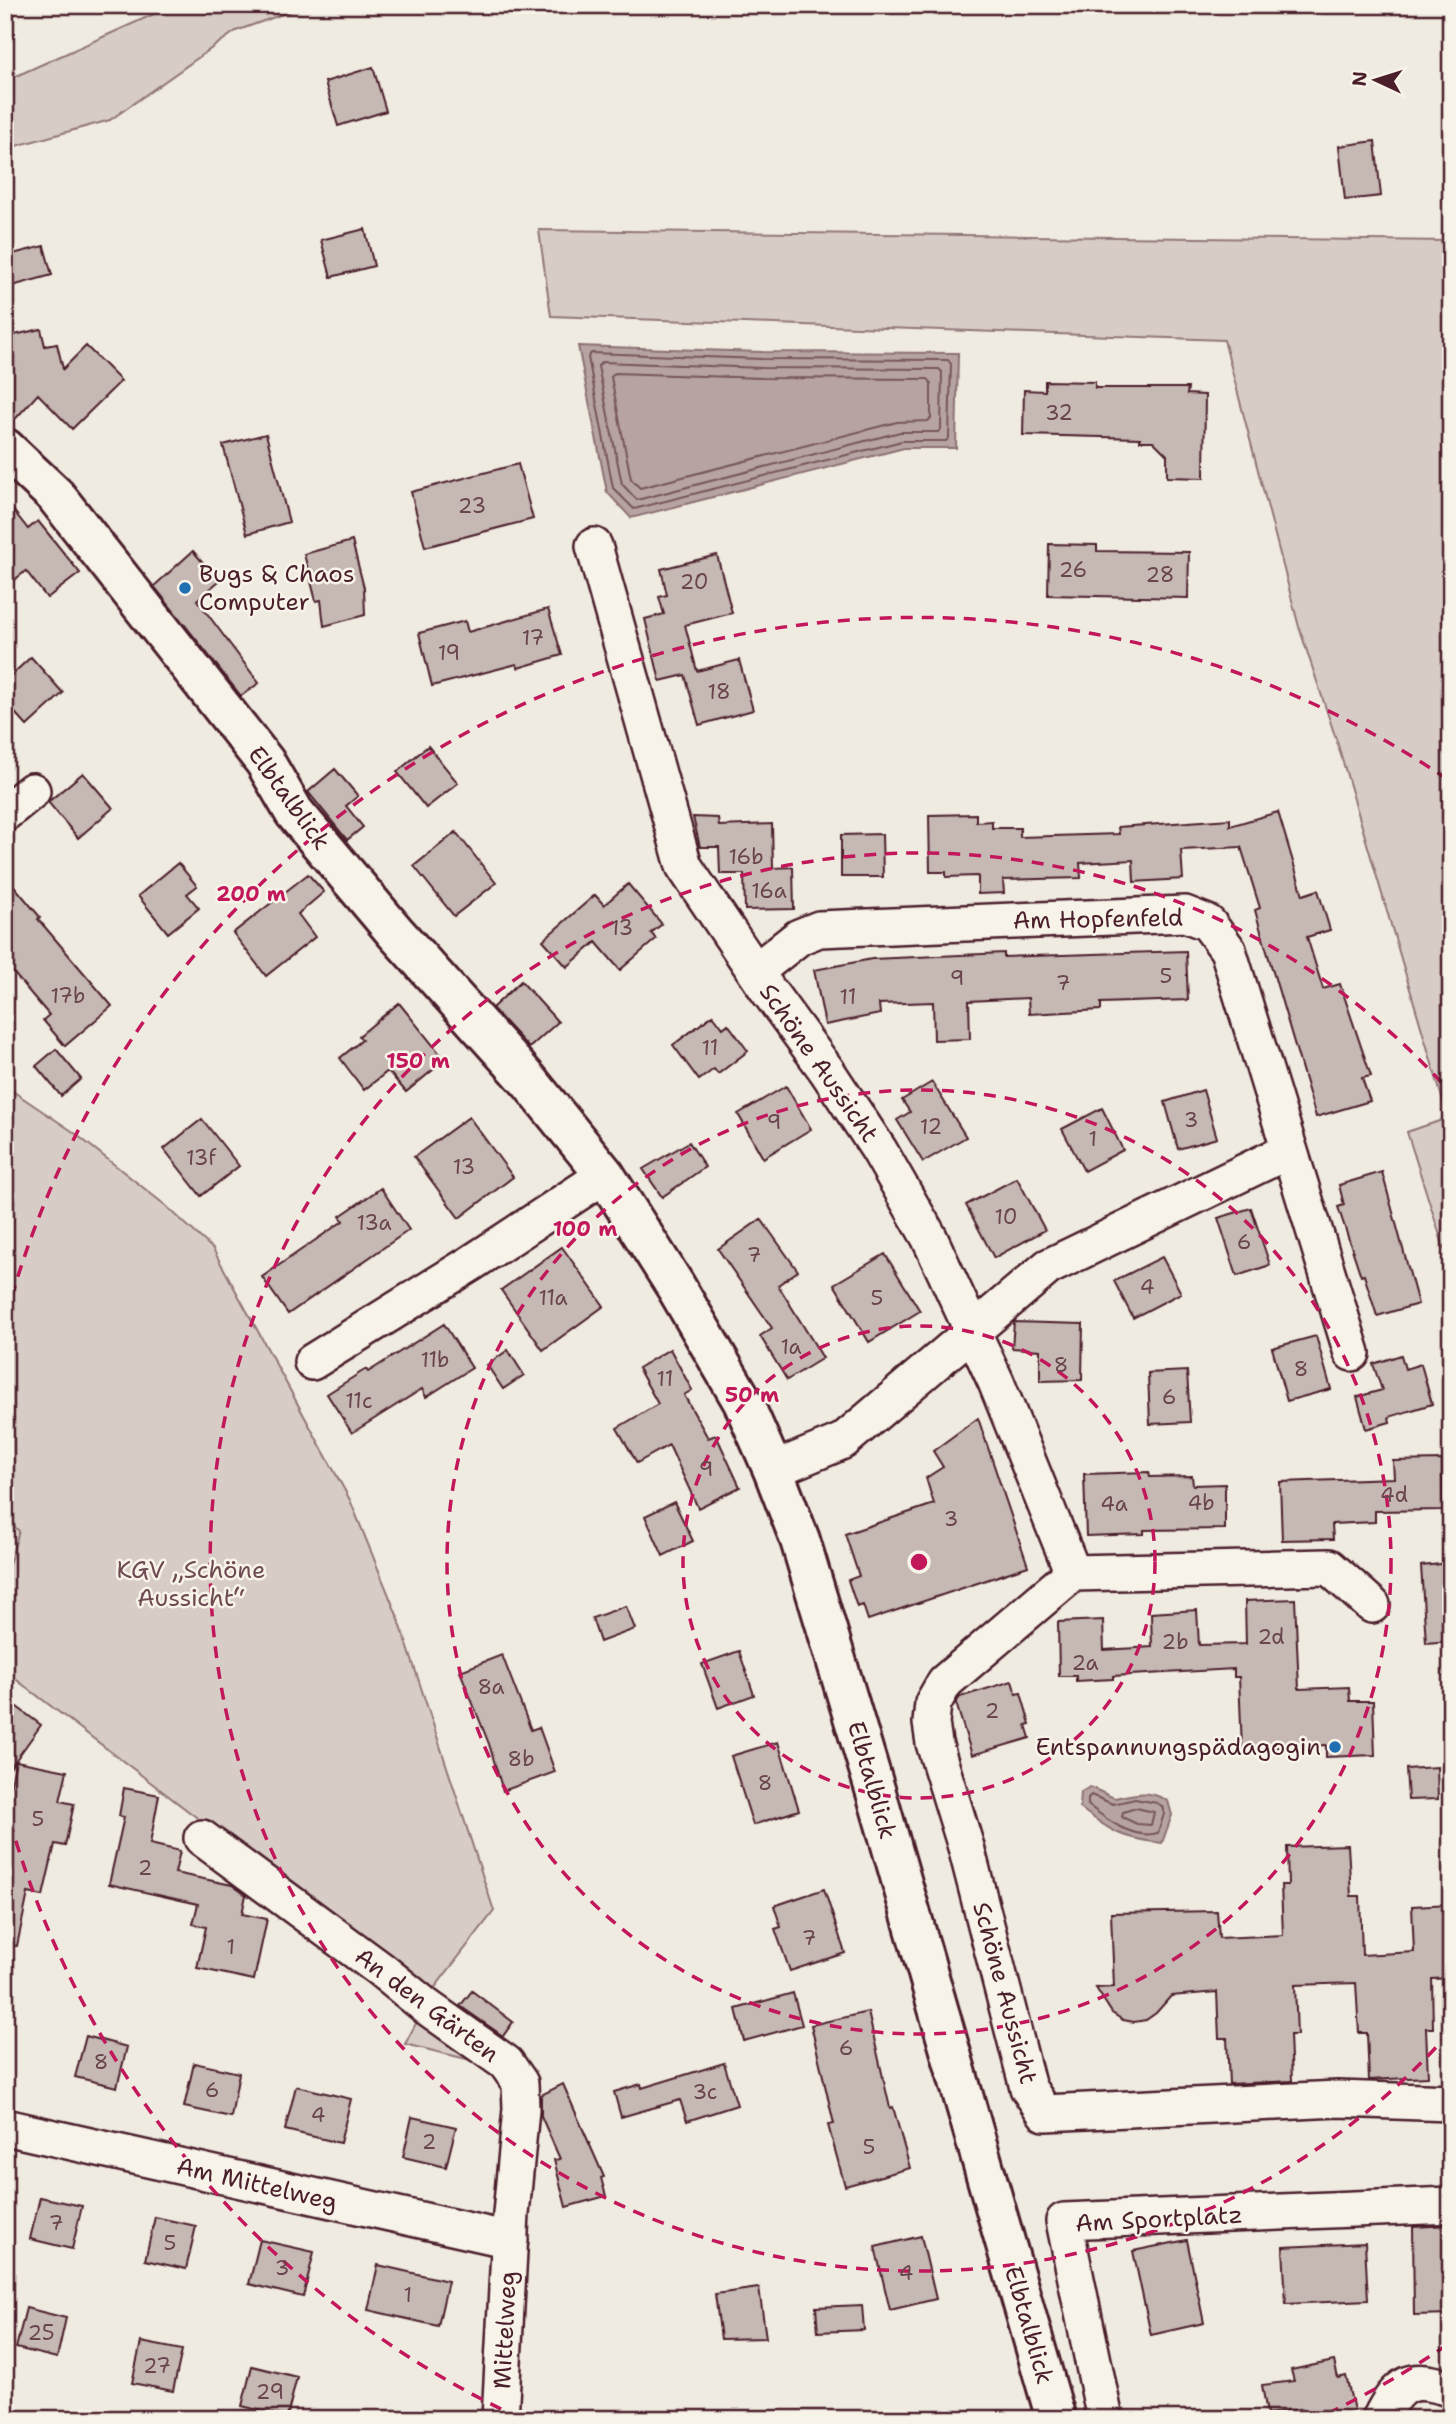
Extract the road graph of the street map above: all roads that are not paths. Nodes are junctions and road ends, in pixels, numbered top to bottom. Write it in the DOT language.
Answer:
graph roads {
  1 [pos="5,448"];
  2 [pos="594,546"];
  3 [pos="32,790"];
  4 [pos="5,813"];
  5 [pos="756,971"];
  6 [pos="1288,1151"];
  7 [pos="605,1175"];
  8 [pos="973,1331"];
  9 [pos="1352,1353"];
  10 [pos="312,1362"];
  11 [pos="773,1470"];
  12 [pos="1073,1573"];
  13 [pos="1372,1605"];
  14 [pos="202,1838"];
  15 [pos="1451,2103"];
  16 [pos="5,2127"];
  17 [pos="1451,2205"];
  18 [pos="510,2240"];
  19 [pos="1451,2389"];
  20 [pos="500,2419"];
  21 [pos="1056,2419"];
  22 [pos="1105,2419"];
  23 [pos="1380,2419"];
  1 -- 7 [label="street, Elbtalblick"];
  2 -- 5 [label="street, Schöne Aussicht"];
  3 -- 4 [label="street"];
  5 -- 6 [label="street, Am Hopfenfeld"];
  5 -- 8 [label="street, Schöne Aussicht"];
  6 -- 8 [label="street"];
  6 -- 9 [label="street, Am Hopfenfeld"];
  7 -- 10 [label="street"];
  7 -- 11 [label="street, Elbtalblick"];
  8 -- 11 [label="street"];
  8 -- 12 [label="street, Schöne Aussicht"];
  11 -- 21 [label="street, Elbtalblick"];
  12 -- 13 [label="street"];
  12 -- 15 [label="street, Schöne Aussicht"];
  14 -- 18 [label="street, An den Gärten"];
  16 -- 18 [label="street, Am Mittelweg"];
  17 -- 22 [label="street, Am Sportplatz"];
  18 -- 20 [label="street, Mittelweg"];
  19 -- 23 [label="street"];
}
